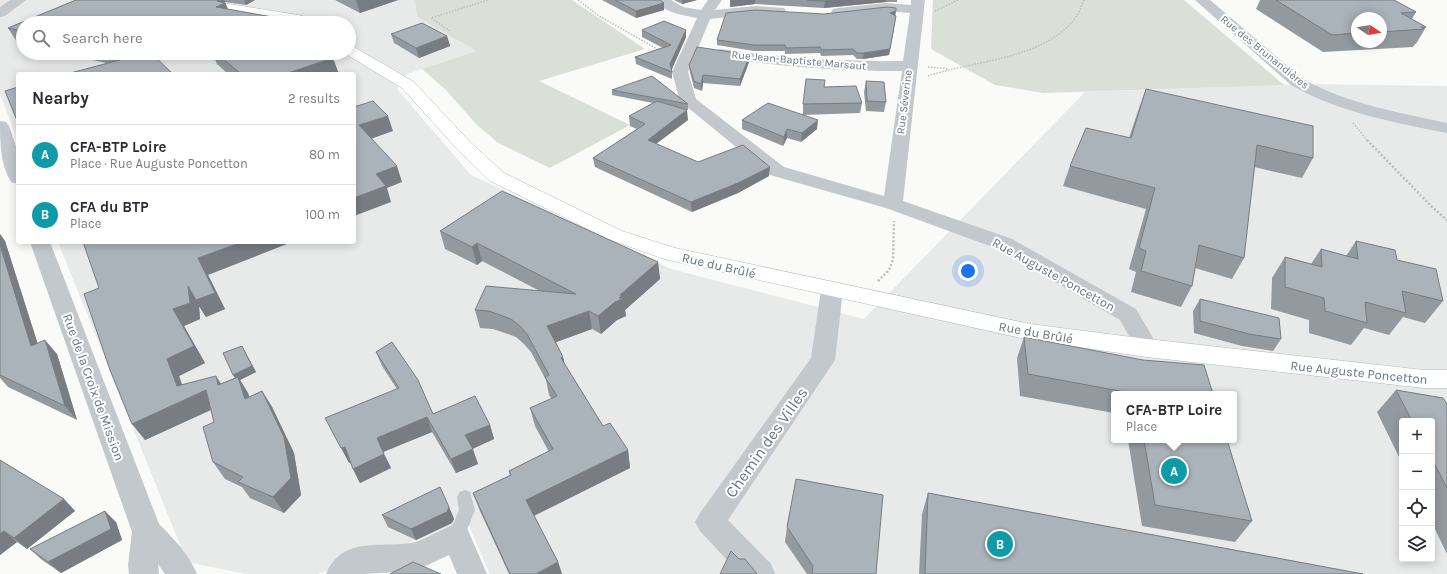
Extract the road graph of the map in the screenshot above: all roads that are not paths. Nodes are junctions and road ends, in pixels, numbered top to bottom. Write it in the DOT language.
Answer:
graph roads {
  1 [pos="19,0"];
  2 [pos="187,0"];
  3 [pos="662,0"];
  4 [pos="715,0"];
  5 [pos="1202,0"];
  6 [pos="917,5"];
  7 [pos="793,12"];
  8 [pos="0,13"];
  9 [pos="824,14"];
  10 [pos="705,15"];
  11 [pos="279,16"];
  12 [pos="688,52"];
  13 [pos="356,54"];
  14 [pos="908,74"];
  15 [pos="0,126"];
  16 [pos="1447,128"];
  17 [pos="16,172"];
  18 [pos="893,210"];
  19 [pos="41,244"];
  20 [pos="832,290"];
  21 [pos="1147,348"];
  22 [pos="1447,380"];
  23 [pos="465,498"];
  24 [pos="147,532"];
  25 [pos="456,537"];
  26 [pos="143,573"];
  27 [pos="182,574"];
  28 [pos="341,574"];
  29 [pos="472,574"];
  30 [pos="760,574"];
  1 -- 8 [label="street"];
  2 -- 11 [label="main road"];
  3 -- 10 [label="street"];
  4 -- 10 [label="street, Rue Auguste Poncetton"];
  5 -- 16 [label="street, Rue des Brunandières"];
  6 -- 9 [label="street"];
  6 -- 14 [label="street, Rue Séverine"];
  7 -- 10 [label="street"];
  10 -- 12 [label="street, Rue Auguste Poncetton"];
  12 -- 14 [label="street, Rue Jean-Baptiste Marsaut"];
  12 -- 18 [label="street, Rue Auguste Poncetton"];
  13 -- 20 [label="main road, Rue du Brûlé"];
  14 -- 18 [label="street, Rue Séverine"];
  15 -- 17 [label="street"];
  18 -- 21 [label="street, Rue Auguste Poncetton"];
  19 -- 24 [label="street, Rue de la Croix de Mission"];
  20 -- 21 [label="main road, Rue du Brûlé"];
  20 -- 30 [label="street, Chemin des Villes"];
  21 -- 22 [label="main road, Rue Auguste Poncetton"];
  23 -- 25 [label="lane"];
  24 -- 26 [label="street, Rue de la Croix de Mission"];
  24 -- 27 [label="street, Rue de la Croix de Mission"];
  25 -- 28 [label="street"];
  25 -- 29 [label="street"];
}
